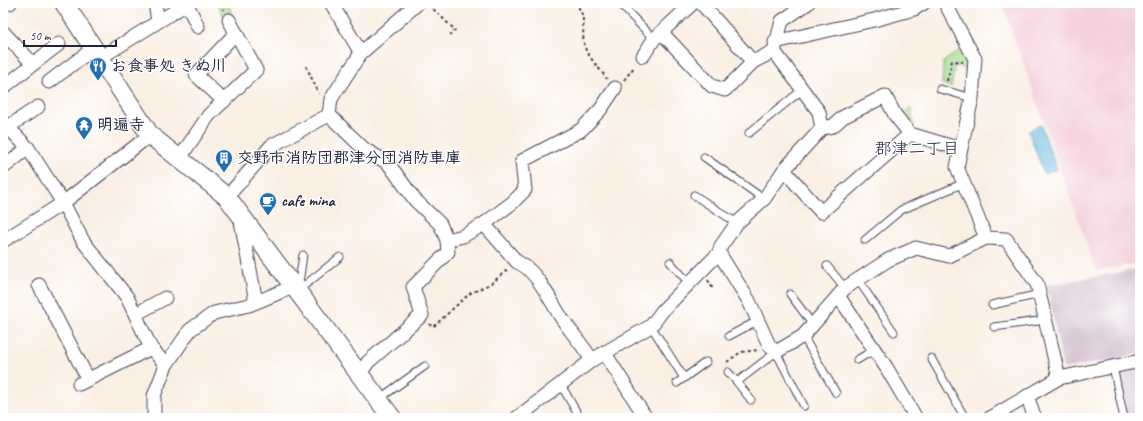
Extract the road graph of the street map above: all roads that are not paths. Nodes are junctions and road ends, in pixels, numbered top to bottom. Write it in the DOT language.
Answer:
graph roads {
  1 [pos="10,3"];
  2 [pos="64,3"];
  3 [pos="155,3"];
  4 [pos="187,3"];
  5 [pos="331,3"];
  6 [pos="418,3"];
  7 [pos="693,3"];
  8 [pos="701,3"];
  9 [pos="808,3"];
  10 [pos="924,3"];
  11 [pos="945,3"];
  12 [pos="620,4"];
  13 [pos="3,6"];
  14 [pos="229,20"];
  15 [pos="158,21"];
  16 [pos="198,27"];
  17 [pos="3,32"];
  18 [pos="236,33"];
  19 [pos="658,36"];
  20 [pos="59,44"];
  21 [pos="774,46"];
  22 [pos="97,53"];
  23 [pos="361,53"];
  24 [pos="643,56"];
  25 [pos="753,62"];
  26 [pos="33,64"];
  27 [pos="49,82"];
  28 [pos="3,88"];
  29 [pos="615,88"];
  30 [pos="802,90"];
  31 [pos="942,90"];
  32 [pos="972,98"];
  33 [pos="224,101"];
  34 [pos="38,107"];
  35 [pos="329,115"];
  36 [pos="5,124"];
  37 [pos="822,128"];
  38 [pos="749,133"];
  39 [pos="910,134"];
  40 [pos="150,135"];
  41 [pos="28,148"];
  42 [pos="960,148"];
  43 [pos="704,157"];
  44 [pos="179,159"];
  45 [pos="3,168"];
  46 [pos="784,170"];
  47 [pos="964,183"];
  48 [pos="694,195"];
  49 [pos="227,197"];
  50 [pos="764,199"];
  51 [pos="63,203"];
  52 [pos="239,212"];
  53 [pos="737,223"];
  54 [pos="484,224"];
  55 [pos="986,238"];
  56 [pos="447,240"];
  57 [pos="865,240"];
  58 [pos="3,241"];
  59 [pos="719,253"];
  60 [pos="303,254"];
  61 [pos="340,257"];
  62 [pos="670,262"];
  63 [pos="827,266"];
  64 [pos="858,280"];
  65 [pos="297,284"];
  66 [pos="690,284"];
  67 [pos="39,285"];
  68 [pos="842,293"];
  69 [pos="790,294"];
  70 [pos="1040,294"];
  71 [pos="165,298"];
  72 [pos="256,302"];
  73 [pos="992,305"];
  74 [pos="136,314"];
  75 [pos="1045,320"];
  76 [pos="757,321"];
  77 [pos="813,324"];
  78 [pos="651,326"];
  79 [pos="994,327"];
  80 [pos="894,332"];
  81 [pos="728,336"];
  82 [pos="804,336"];
  83 [pos="151,348"];
  84 [pos="874,350"];
  85 [pos="604,352"];
  86 [pos="776,352"];
  87 [pos="931,358"];
  88 [pos="592,360"];
  89 [pos="857,360"];
  90 [pos="1140,361"];
  91 [pos="704,363"];
  92 [pos="166,365"];
  93 [pos="425,366"];
  94 [pos="1113,367"];
  95 [pos="728,372"];
  96 [pos="360,374"];
  97 [pos="684,378"];
  98 [pos="1059,378"];
  99 [pos="737,382"];
  100 [pos="677,383"];
  101 [pos="560,385"];
  102 [pos="836,393"];
  103 [pos="1027,396"];
  104 [pos="378,399"];
  105 [pos="751,400"];
  106 [pos="804,406"];
  107 [pos="154,418"];
  108 [pos="392,418"];
  109 [pos="517,418"];
  110 [pos="580,418"];
  111 [pos="646,418"];
  112 [pos="916,418"];
  113 [pos="965,418"];
  114 [pos="990,418"];
  115 [pos="1034,418"];
  116 [pos="1124,418"];
  1 -- 13 [label="street"];
  2 -- 22 [label="street"];
  3 -- 15 [label="street"];
  4 -- 15 [label="street"];
  4 -- 16 [label="street"];
  5 -- 23 [label="street"];
  6 -- 23 [label="street"];
  7 -- 19 [label="street"];
  8 -- 25 [label="street"];
  9 -- 21 [label="street"];
  10 -- 21 [label="street"];
  11 -- 32 [label="street"];
  12 -- 19 [label="lane"];
  14 -- 18 [label="street"];
  15 -- 22 [label="street"];
  17 -- 26 [label="street"];
  18 -- 33 [label="street"];
  18 -- 33 [label="street"];
  19 -- 24 [label="street"];
  19 -- 25 [label="street"];
  20 -- 26 [label="street"];
  21 -- 25 [label="street"];
  21 -- 30 [label="street"];
  22 -- 27 [label="street"];
  22 -- 40 [label="street"];
  23 -- 35 [label="street"];
  26 -- 28 [label="street"];
  29 -- 54 [label="street"];
  30 -- 37 [label="street"];
  30 -- 38 [label="lane"];
  31 -- 32 [label="lane"];
  32 -- 42 [label="street"];
  33 -- 44 [label="street"];
  34 -- 36 [label="street"];
  35 -- 49 [label="street"];
  35 -- 56 [label="street"];
  36 -- 41 [label="street"];
  37 -- 39 [label="street"];
  37 -- 46 [label="street"];
  39 -- 42 [label="street"];
  39 -- 46 [label="street"];
  40 -- 44 [label="street"];
  40 -- 51 [label="street"];
  41 -- 45 [label="street"];
  41 -- 51 [label="street"];
  42 -- 47 [label="street"];
  43 -- 50 [label="lane"];
  44 -- 49 [label="street"];
  46 -- 50 [label="street"];
  47 -- 55 [label="street"];
  47 -- 57 [label="lane"];
  48 -- 53 [label="lane"];
  49 -- 52 [label="street"];
  50 -- 53 [label="street"];
  51 -- 58 [label="street"];
  51 -- 74 [label="street"];
  52 -- 65 [label="street"];
  52 -- 72 [label="street"];
  53 -- 59 [label="street"];
  54 -- 56 [label="street"];
  54 -- 88 [label="street"];
  55 -- 64 [label="street"];
  55 -- 70 [label="street"];
  56 -- 96 [label="street"];
  59 -- 66 [label="street"];
  59 -- 76 [label="street"];
  60 -- 65 [label="lane"];
  61 -- 65 [label="lane"];
  62 -- 66 [label="lane"];
  63 -- 68 [label="lane"];
  64 -- 68 [label="street"];
  64 -- 80 [label="lane"];
  65 -- 72 [label="street"];
  65 -- 96 [label="street"];
  66 -- 78 [label="street"];
  67 -- 83 [label="street"];
  68 -- 77 [label="street"];
  68 -- 84 [label="street"];
  69 -- 77 [label="lane"];
  70 -- 73 [label="lane"];
  70 -- 75 [label="street"];
  71 -- 74 [label="street"];
  72 -- 92 [label="street"];
  74 -- 83 [label="street"];
  75 -- 79 [label="lane"];
  75 -- 98 [label="street"];
  76 -- 81 [label="lane"];
  76 -- 86 [label="street"];
  77 -- 82 [label="street"];
  78 -- 85 [label="street"];
  78 -- 97 [label="lane"];
  82 -- 86 [label="street"];
  82 -- 102 [label="lane"];
  83 -- 92 [label="street"];
  84 -- 89 [label="lane"];
  84 -- 112 [label="street"];
  85 -- 88 [label="street"];
  85 -- 111 [label="street"];
  86 -- 99 [label="lane"];
  86 -- 106 [label="lane"];
  87 -- 113 [label="lane"];
  88 -- 101 [label="street"];
  90 -- 94 [label="street"];
  91 -- 97 [label="lane"];
  92 -- 107 [label="street"];
  93 -- 104 [label="lane"];
  94 -- 98 [label="street"];
  94 -- 116 [label="lane"];
  95 -- 99 [label="lane"];
  96 -- 104 [label="street"];
  97 -- 100 [label="lane"];
  98 -- 103 [label="street"];
  99 -- 105 [label="lane"];
  101 -- 109 [label="street"];
  101 -- 110 [label="lane"];
  103 -- 114 [label="street"];
  103 -- 115 [label="street"];
  104 -- 108 [label="street"];
}
